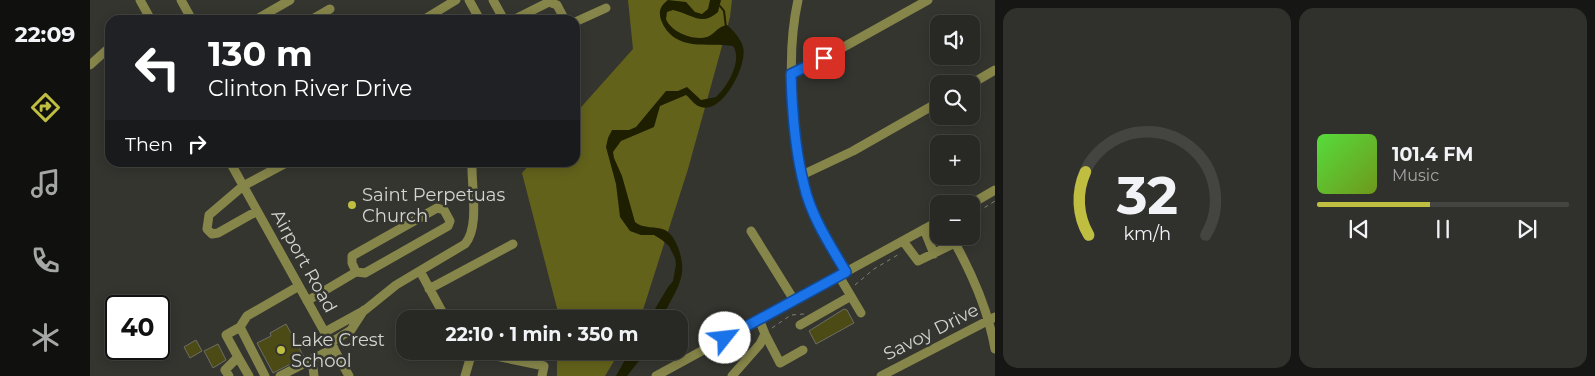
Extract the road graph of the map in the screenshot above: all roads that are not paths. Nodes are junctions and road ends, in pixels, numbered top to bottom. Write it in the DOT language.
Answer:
graph roads {
  1 [pos="140,0"];
  2 [pos="182,0"];
  3 [pos="290,0"];
  4 [pos="456,0"];
  5 [pos="469,0"];
  6 [pos="493,0"];
  7 [pos="798,0"];
  8 [pos="928,0"];
  9 [pos="606,8"];
  10 [pos="330,9"];
  11 [pos="148,15"];
  12 [pos="190,15"];
  13 [pos="264,15"];
  14 [pos="319,15"];
  15 [pos="431,15"];
  16 [pos="477,15"];
  17 [pos="501,15"];
  18 [pos="523,15"];
  19 [pos="563,15"];
  20 [pos="580,20"];
  21 [pos="105,51"];
  22 [pos="90,65"];
  23 [pos="995,70"];
  24 [pos="791,74"];
  25 [pos="980,79"];
  26 [pos="930,107"];
  27 [pos="233,167"];
  28 [pos="279,167"];
  29 [pos="472,167"];
  30 [pos="802,175"];
  31 [pos="243,186"];
  32 [pos="995,190"];
  33 [pos="980,199"];
  34 [pos="257,211"];
  35 [pos="930,226"];
  36 [pos="924,229"];
  37 [pos="752,231"];
  38 [pos="903,241"];
  39 [pos="513,244"];
  40 [pos="946,245"];
  41 [pos="956,245"];
  42 [pos="934,254"];
  43 [pos="420,271"];
  44 [pos="356,272"];
  45 [pos="842,274"];
  46 [pos="299,286"];
  47 [pos="429,289"];
  48 [pos="851,296"];
  49 [pos="794,300"];
  50 [pos="307,301"];
  51 [pos="364,310"];
  52 [pos="441,310"];
  53 [pos="861,313"];
  54 [pos="759,319"];
  55 [pos="992,319"];
  56 [pos="800,325"];
  57 [pos="240,327"];
  58 [pos="325,332"];
  59 [pos="765,334"];
  60 [pos="332,346"];
  61 [pos="995,349"];
  62 [pos="803,350"];
  63 [pos="238,357"];
  64 [pos="312,360"];
  65 [pos="470,360"];
  66 [pos="513,360"];
  67 [pos="229,376"];
  68 [pos="249,376"];
  69 [pos="265,376"];
  70 [pos="280,376"];
  71 [pos="314,376"];
  72 [pos="349,376"];
  73 [pos="465,376"];
  74 [pos="542,376"];
  75 [pos="656,376"];
  76 [pos="732,376"];
  77 [pos="881,376"];
  1 -- 11 [label="street"];
  2 -- 12 [label="street"];
  3 -- 13 [label="street"];
  4 -- 15 [label="street"];
  5 -- 16 [label="street"];
  6 -- 17 [label="street"];
  7 -- 24 [label="street"];
  8 -- 24 [label="street"];
  9 -- 20 [label="street"];
  10 -- 14 [label="street"];
  18 -- 19 [label="street"];
  21 -- 22 [label="street"];
  23 -- 25 [label="street"];
  24 -- 30 [label="street"];
  26 -- 30 [label="street"];
  27 -- 31 [label="street, Airport Road"];
  28 -- 31 [label="street"];
  29 -- 43 [label="street"];
  30 -- 45 [label="street"];
  31 -- 34 [label="street, Airport Road"];
  31 -- 34 [label="street"];
  32 -- 33 [label="street"];
  34 -- 46 [label="street, Airport Road"];
  35 -- 36 [label="street"];
  36 -- 38 [label="street"];
  36 -- 42 [label="street"];
  37 -- 49 [label="street"];
  38 -- 42 [label="street"];
  38 -- 45 [label="street"];
  39 -- 47 [label="street"];
  40 -- 42 [label="street"];
  41 -- 55 [label="street"];
  43 -- 47 [label="street"];
  43 -- 51 [label="street"];
  44 -- 44 [label="street"];
  44 -- 50 [label="street"];
  45 -- 48 [label="street"];
  45 -- 49 [label="street"];
  46 -- 50 [label="street, Airport Road"];
  46 -- 57 [label="street"];
  47 -- 52 [label="street"];
  48 -- 53 [label="street"];
  48 -- 56 [label="street"];
  49 -- 54 [label="street"];
  50 -- 58 [label="street, Airport Road"];
  51 -- 58 [label="street"];
  51 -- 60 [label="street"];
  54 -- 59 [label="street"];
  54 -- 75 [label="street"];
  55 -- 61 [label="street"];
  55 -- 77 [label="street, Savoy Drive"];
  57 -- 63 [label="street"];
  57 -- 69 [label="street"];
  58 -- 60 [label="street, Airport Road"];
  59 -- 62 [label="street"];
  59 -- 76 [label="street"];
  60 -- 64 [label="street"];
  60 -- 72 [label="street, Airport Road"];
  63 -- 67 [label="street"];
  63 -- 68 [label="street"];
  64 -- 70 [label="street"];
  64 -- 71 [label="street"];
  65 -- 73 [label="street"];
  66 -- 74 [label="street"];
}
